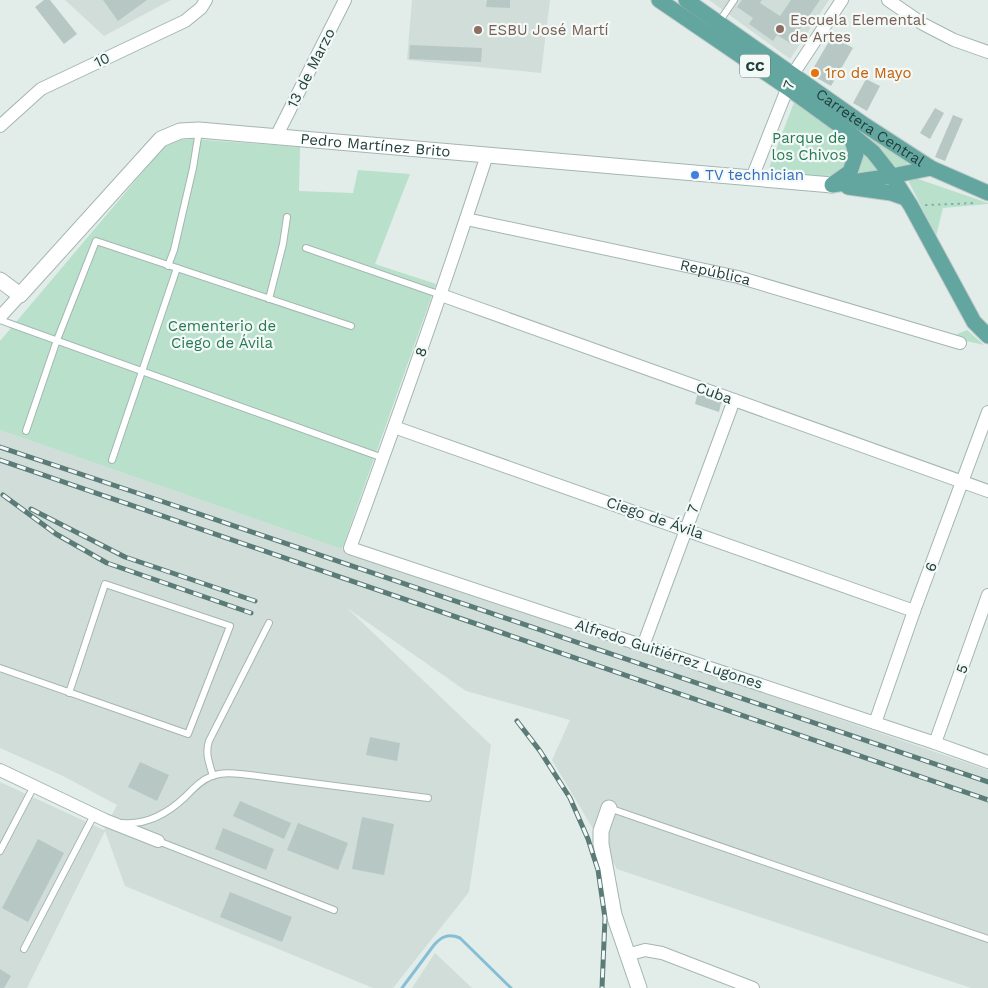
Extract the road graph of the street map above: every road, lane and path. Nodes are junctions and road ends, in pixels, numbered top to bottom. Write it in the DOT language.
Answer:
graph roads {
  1 [pos="206,0"];
  2 [pos="346,0"];
  3 [pos="659,0"];
  4 [pos="686,0"];
  5 [pos="734,0"];
  6 [pos="842,0"];
  7 [pos="888,0"];
  8 [pos="719,22"];
  9 [pos="988,52"];
  10 [pos="790,81"];
  11 [pos="0,126"];
  12 [pos="199,130"];
  13 [pos="850,133"];
  14 [pos="276,136"];
  15 [pos="488,155"];
  16 [pos="931,168"];
  17 [pos="892,176"];
  18 [pos="752,178"];
  19 [pos="832,185"];
  20 [pos="983,198"];
  21 [pos="908,202"];
  22 [pos="287,217"];
  23 [pos="466,219"];
  24 [pos="306,248"];
  25 [pos="168,266"];
  26 [pos="177,268"];
  27 [pos="0,280"];
  28 [pos="20,295"];
  29 [pos="440,295"];
  30 [pos="269,299"];
  31 [pos="0,318"];
  32 [pos="351,326"];
  33 [pos="988,336"];
  34 [pos="57,340"];
  35 [pos="960,343"];
  36 [pos="143,371"];
  37 [pos="734,400"];
  38 [pos="988,412"];
  39 [pos="394,427"];
  40 [pos="26,431"];
  41 [pos="383,458"];
  42 [pos="112,460"];
  43 [pos="963,482"];
  44 [pos="988,491"];
  45 [pos="686,529"];
  46 [pos="350,548"];
  47 [pos="988,595"];
  48 [pos="914,611"];
  49 [pos="269,623"];
  50 [pos="643,646"];
  51 [pos="0,668"];
  52 [pos="70,693"];
  53 [pos="874,723"];
  54 [pos="935,743"];
  55 [pos="988,762"];
  56 [pos="0,770"];
  57 [pos="213,776"];
  58 [pos="34,786"];
  59 [pos="428,798"];
  60 [pos="609,808"];
  61 [pos="99,817"];
  62 [pos="158,841"];
  63 [pos="0,852"];
  64 [pos="334,910"];
  65 [pos="988,939"];
  66 [pos="24,950"];
  67 [pos="627,955"];
  68 [pos="731,984"];
  69 [pos="639,988"];
  70 [pos="753,988"];
  1 -- 11 [label="street, 10"];
  2 -- 14 [label="street, 13 de Marzo"];
  3 -- 10 [label="main road, Carretera Central / CC"];
  4 -- 8 [label="main road, Carretera Central / CC"];
  5 -- 8 [label="lane"];
  6 -- 10 [label="street, 7"];
  7 -- 9 [label="street"];
  8 -- 10 [label="main road, Carretera Central / CC"];
  10 -- 13 [label="main road, Carretera Central / CC"];
  10 -- 16 [label="main road, Carretera Central / CC"];
  10 -- 18 [label="street, 7"];
  12 -- 14 [label="street, Pedro Martínez Brito"];
  12 -- 25 [label="lane"];
  12 -- 28 [label="street, Pedro Martínez Brito"];
  13 -- 17 [label="main road, Carretera Central / CC"];
  13 -- 19 [label="main road"];
  14 -- 15 [label="street, Pedro Martínez Brito"];
  15 -- 18 [label="street, Pedro Martínez Brito"];
  15 -- 23 [label="street, 8"];
  16 -- 17 [label="main road"];
  16 -- 20 [label="main road, CC"];
  17 -- 19 [label="main road"];
  17 -- 21 [label="main road, CC"];
  18 -- 19 [label="street, Pedro Martínez Brito"];
  19 -- 21 [label="main road"];
  20 -- 21 [label="path"];
  21 -- 33 [label="main road, CC"];
  22 -- 30 [label="lane"];
  23 -- 29 [label="street, 8"];
  23 -- 35 [label="street, República"];
  24 -- 29 [label="lane"];
  25 -- 26 [label="lane"];
  25 -- 34 [label="lane"];
  26 -- 30 [label="lane"];
  26 -- 36 [label="lane"];
  27 -- 28 [label="street"];
  28 -- 31 [label="street, Pedro Martínez Brito"];
  29 -- 37 [label="street, Cuba"];
  29 -- 39 [label="street, 8"];
  30 -- 32 [label="lane"];
  31 -- 34 [label="lane"];
  34 -- 36 [label="lane"];
  34 -- 40 [label="lane"];
  36 -- 41 [label="lane"];
  36 -- 42 [label="lane"];
  37 -- 43 [label="street, Cuba"];
  37 -- 45 [label="street, 7"];
  38 -- 43 [label="street, 6"];
  39 -- 41 [label="street, 8"];
  39 -- 45 [label="street, Ciego de Ávila"];
  41 -- 46 [label="street, 8"];
  43 -- 44 [label="street, Cuba"];
  43 -- 48 [label="street, 6"];
  45 -- 48 [label="street, Ciego de Ávila"];
  45 -- 50 [label="street, 7"];
  46 -- 50 [label="street, Alfredo Guitiérrez Lugones"];
  47 -- 54 [label="street, 5"];
  48 -- 53 [label="street, 6"];
  49 -- 57 [label="lane"];
  50 -- 53 [label="street, Alfredo Guitiérrez Lugones"];
  51 -- 52 [label="lane"];
  52 -- 52 [label="lane"];
  53 -- 54 [label="street, Alfredo Guitiérrez Lugones"];
  54 -- 55 [label="street, Alfredo Guitiérrez Lugones"];
  56 -- 58 [label="street"];
  57 -- 59 [label="lane"];
  57 -- 61 [label="lane"];
  58 -- 61 [label="street"];
  58 -- 63 [label="lane"];
  60 -- 65 [label="lane"];
  60 -- 67 [label="street"];
  61 -- 62 [label="street"];
  61 -- 66 [label="lane"];
  62 -- 64 [label="lane"];
  67 -- 68 [label="street"];
  67 -- 69 [label="street"];
  68 -- 70 [label="street"];
}
